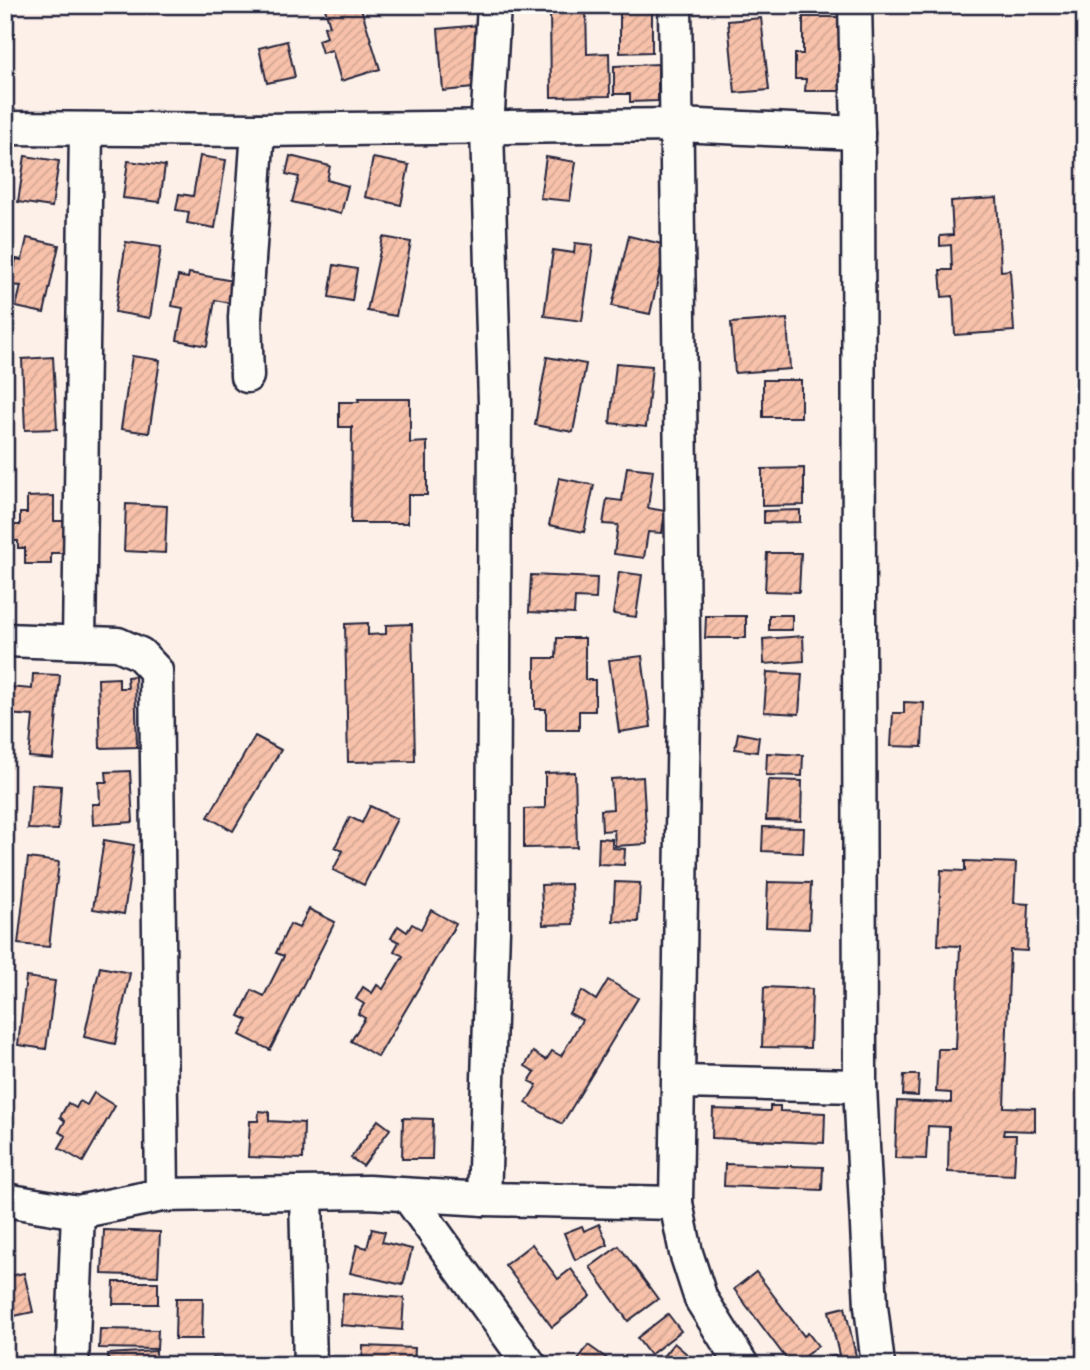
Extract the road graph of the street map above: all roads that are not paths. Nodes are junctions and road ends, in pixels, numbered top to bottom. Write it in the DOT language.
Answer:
graph roads {
  1 [pos="495,5"];
  2 [pos="675,5"];
  3 [pos="855,5"];
  4 [pos="678,125"];
  5 [pos="5,128"];
  6 [pos="86,129"];
  7 [pos="487,129"];
  8 [pos="258,130"];
  9 [pos="858,133"];
  10 [pos="247,376"];
  11 [pos="5,640"];
  12 [pos="79,642"];
  13 [pos="679,1082"];
  14 [pos="860,1086"];
  15 [pos="306,1194"];
  16 [pos="163,1195"];
  17 [pos="408,1196"];
  18 [pos="484,1199"];
  19 [pos="5,1200"];
  20 [pos="676,1203"];
  21 [pos="78,1212"];
  22 [pos="72,1365"];
  23 [pos="310,1365"];
  24 [pos="530,1365"];
  25 [pos="742,1365"];
  26 [pos="878,1365"];
  1 -- 7 [label="street"];
  2 -- 4 [label="street"];
  3 -- 9 [label="street"];
  4 -- 7 [label="street"];
  4 -- 9 [label="street"];
  4 -- 13 [label="street"];
  5 -- 6 [label="street"];
  6 -- 8 [label="street"];
  6 -- 12 [label="street"];
  7 -- 8 [label="street"];
  7 -- 18 [label="street"];
  8 -- 10 [label="street"];
  9 -- 14 [label="street"];
  11 -- 12 [label="street"];
  12 -- 16 [label="street"];
  13 -- 14 [label="street"];
  13 -- 20 [label="street"];
  14 -- 26 [label="street"];
  15 -- 16 [label="street"];
  15 -- 17 [label="street"];
  15 -- 23 [label="street"];
  16 -- 21 [label="street"];
  17 -- 18 [label="street"];
  17 -- 24 [label="street"];
  18 -- 20 [label="street"];
  19 -- 21 [label="street"];
  20 -- 25 [label="street"];
  21 -- 22 [label="street"];
}
